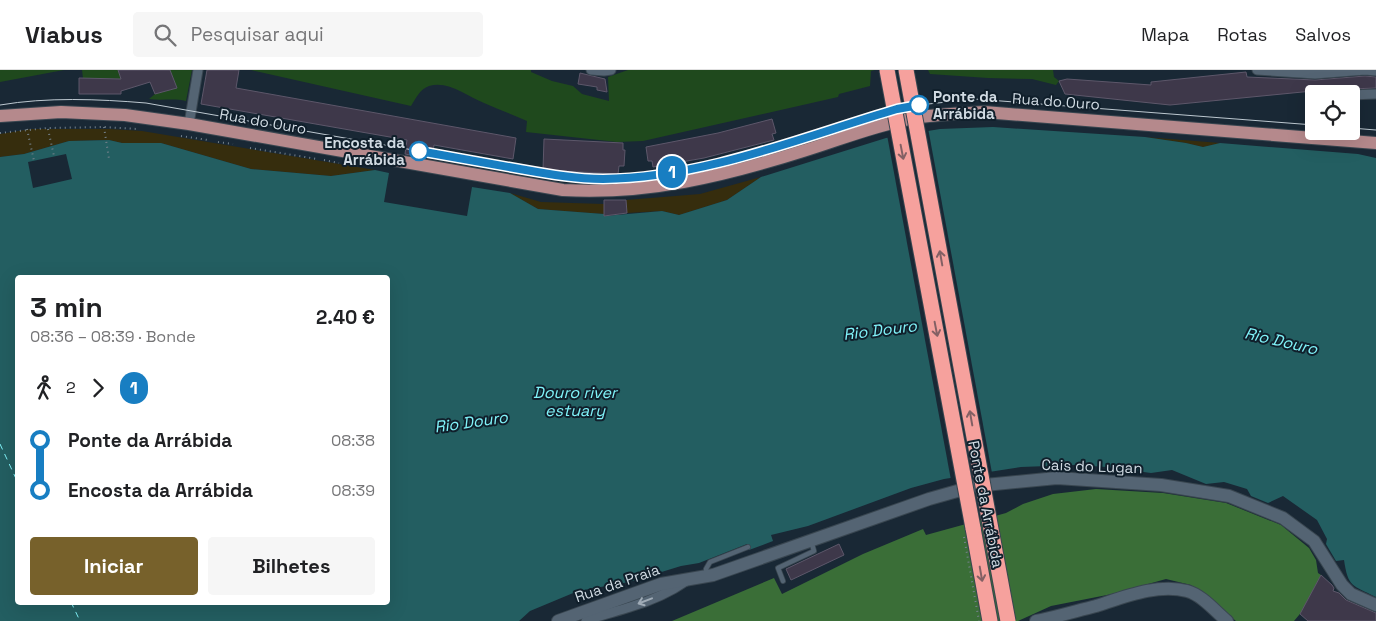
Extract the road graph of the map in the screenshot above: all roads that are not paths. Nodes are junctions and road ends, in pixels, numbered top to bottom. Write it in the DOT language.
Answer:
graph roads {
  1 [pos="198,70"];
  2 [pos="591,70"];
  3 [pos="611,70"];
  4 [pos="887,70"];
  5 [pos="906,70"];
  6 [pos="1256,70"];
  7 [pos="1376,71"];
  8 [pos="1313,72"];
  9 [pos="1376,94"];
  10 [pos="1360,95"];
  11 [pos="0,116"];
  12 [pos="189,124"];
  13 [pos="1305,132"];
  14 [pos="1357,140"];
  15 [pos="1376,143"];
  16 [pos="811,539"];
  17 [pos="748,547"];
  18 [pos="707,576"];
  19 [pos="688,579"];
  20 [pos="783,581"];
  21 [pos="1376,605"];
  22 [pos="1057,618"];
  23 [pos="558,621"];
  24 [pos="586,621"];
  25 [pos="990,621"];
  26 [pos="1008,621"];
  27 [pos="1036,621"];
  28 [pos="1227,621"];
  1 -- 12 [label="street"];
  2 -- 3 [label="street"];
  4 -- 25 [label="highway, Ponte da Arrábida, one-way, bridge"];
  26 -- 5 [label="highway, Ponte da Arrábida, one-way, bridge"];
  6 -- 8 [label="street"];
  7 -- 8 [label="street"];
  9 -- 10 [label="street"];
  11 -- 12 [label="main road, Rua do Ouro"];
  12 -- 13 [label="main road, Rua do Ouro"];
  14 -- 15 [label="main road, Rua do Ouro"];
  16 -- 18 [label="main road, Cais do Lugan"];
  16 -- 20 [label="lane"];
  16 -- 21 [label="main road, Cais do Lugan"];
  17 -- 18 [label="lane"];
  18 -- 19 [label="main road, Cais do Lugan"];
  19 -- 23 [label="main road, Rua da Praia"];
  19 -- 24 [label="street, one-way"];
  22 -- 27 [label="main road"];
  22 -- 28 [label="main road"];
}
